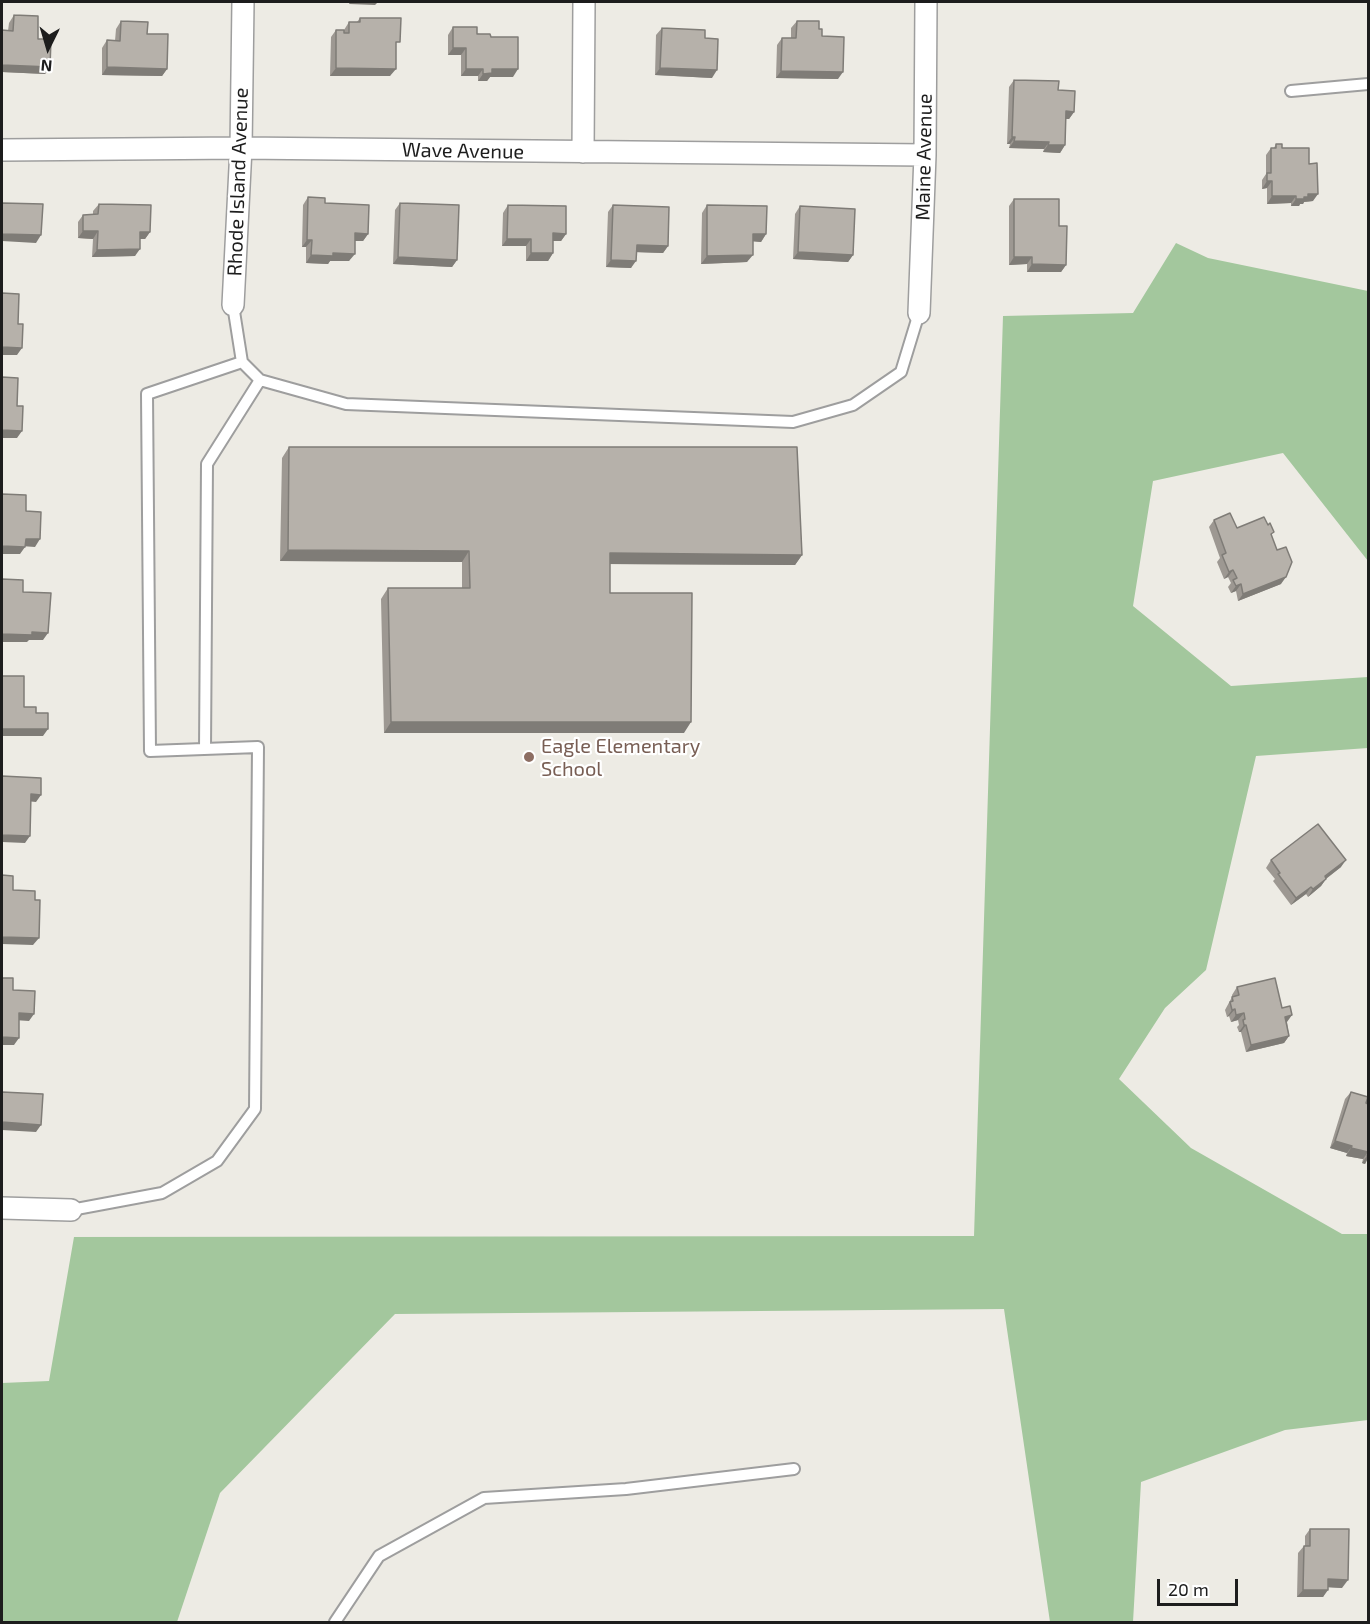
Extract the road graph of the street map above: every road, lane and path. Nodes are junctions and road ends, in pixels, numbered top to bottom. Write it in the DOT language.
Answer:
graph roads {
  1 [pos="243,2"];
  2 [pos="584,2"];
  3 [pos="926,2"];
  4 [pos="1368,84"];
  5 [pos="1291,91"];
  6 [pos="241,148"];
  7 [pos="2,150"];
  8 [pos="583,152"];
  9 [pos="925,155"];
  10 [pos="233,305"];
  11 [pos="920,313"];
  12 [pos="242,362"];
  13 [pos="260,380"];
  14 [pos="205,749"];
  15 [pos="2,1208"];
  16 [pos="71,1210"];
  17 [pos="794,1469"];
  18 [pos="335,1623"];
  1 -- 6 [label="street, Rhode Island Avenue"];
  2 -- 8 [label="street"];
  3 -- 9 [label="street, Maine Avenue"];
  4 -- 5 [label="lane"];
  6 -- 7 [label="street, Wave Avenue"];
  6 -- 8 [label="street, Wave Avenue"];
  6 -- 10 [label="street, Rhode Island Avenue"];
  8 -- 9 [label="street, Wave Avenue"];
  9 -- 11 [label="street, Maine Avenue"];
  10 -- 12 [label="lane, Rhode Island Avenue"];
  11 -- 13 [label="lane"];
  12 -- 13 [label="lane"];
  12 -- 14 [label="lane"];
  13 -- 14 [label="lane"];
  14 -- 16 [label="lane"];
  15 -- 16 [label="street"];
  17 -- 18 [label="lane"];
}
